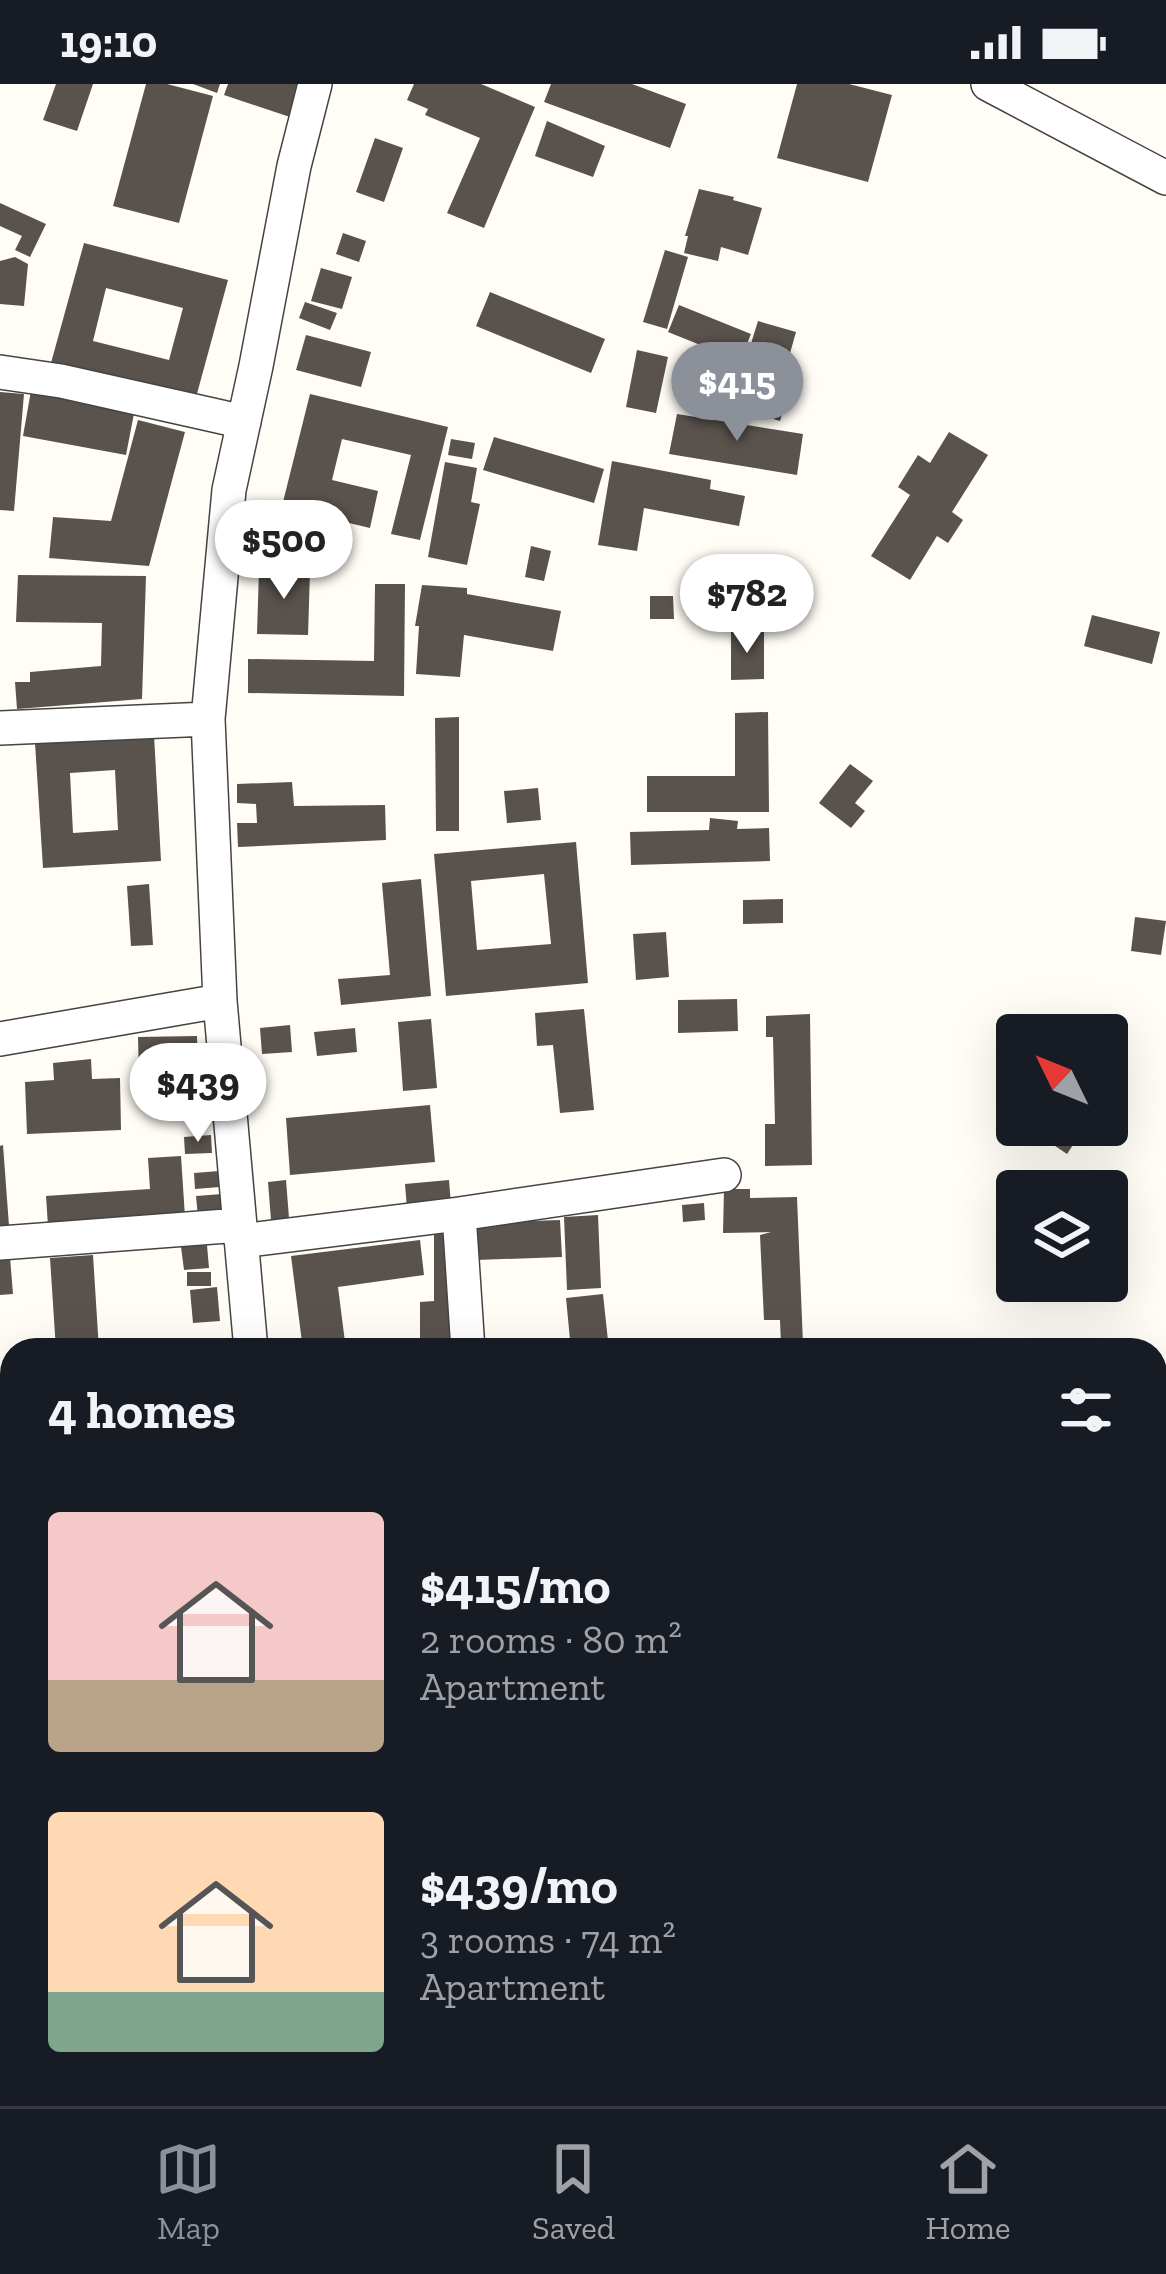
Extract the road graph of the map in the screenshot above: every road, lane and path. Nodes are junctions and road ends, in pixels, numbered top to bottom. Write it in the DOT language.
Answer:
graph roads {
  1 [pos="315,84"];
  2 [pos="988,84"];
  3 [pos="1166,178"];
  4 [pos="0,372"];
  5 [pos="244,422"];
  6 [pos="208,719"];
  7 [pos="0,728"];
  8 [pos="220,1001"];
  9 [pos="0,1039"];
  10 [pos="724,1174"];
  11 [pos="459,1214"];
  12 [pos="241,1233"];
  13 [pos="0,1243"];
  14 [pos="250,1338"];
  15 [pos="467,1338"];
  1 -- 5 [label="street"];
  2 -- 3 [label="street"];
  4 -- 5 [label="street"];
  5 -- 6 [label="street"];
  6 -- 7 [label="street"];
  6 -- 8 [label="street"];
  8 -- 9 [label="street"];
  8 -- 12 [label="street"];
  10 -- 11 [label="street"];
  11 -- 12 [label="street"];
  11 -- 15 [label="street"];
  12 -- 13 [label="street"];
  12 -- 14 [label="street"];
}
